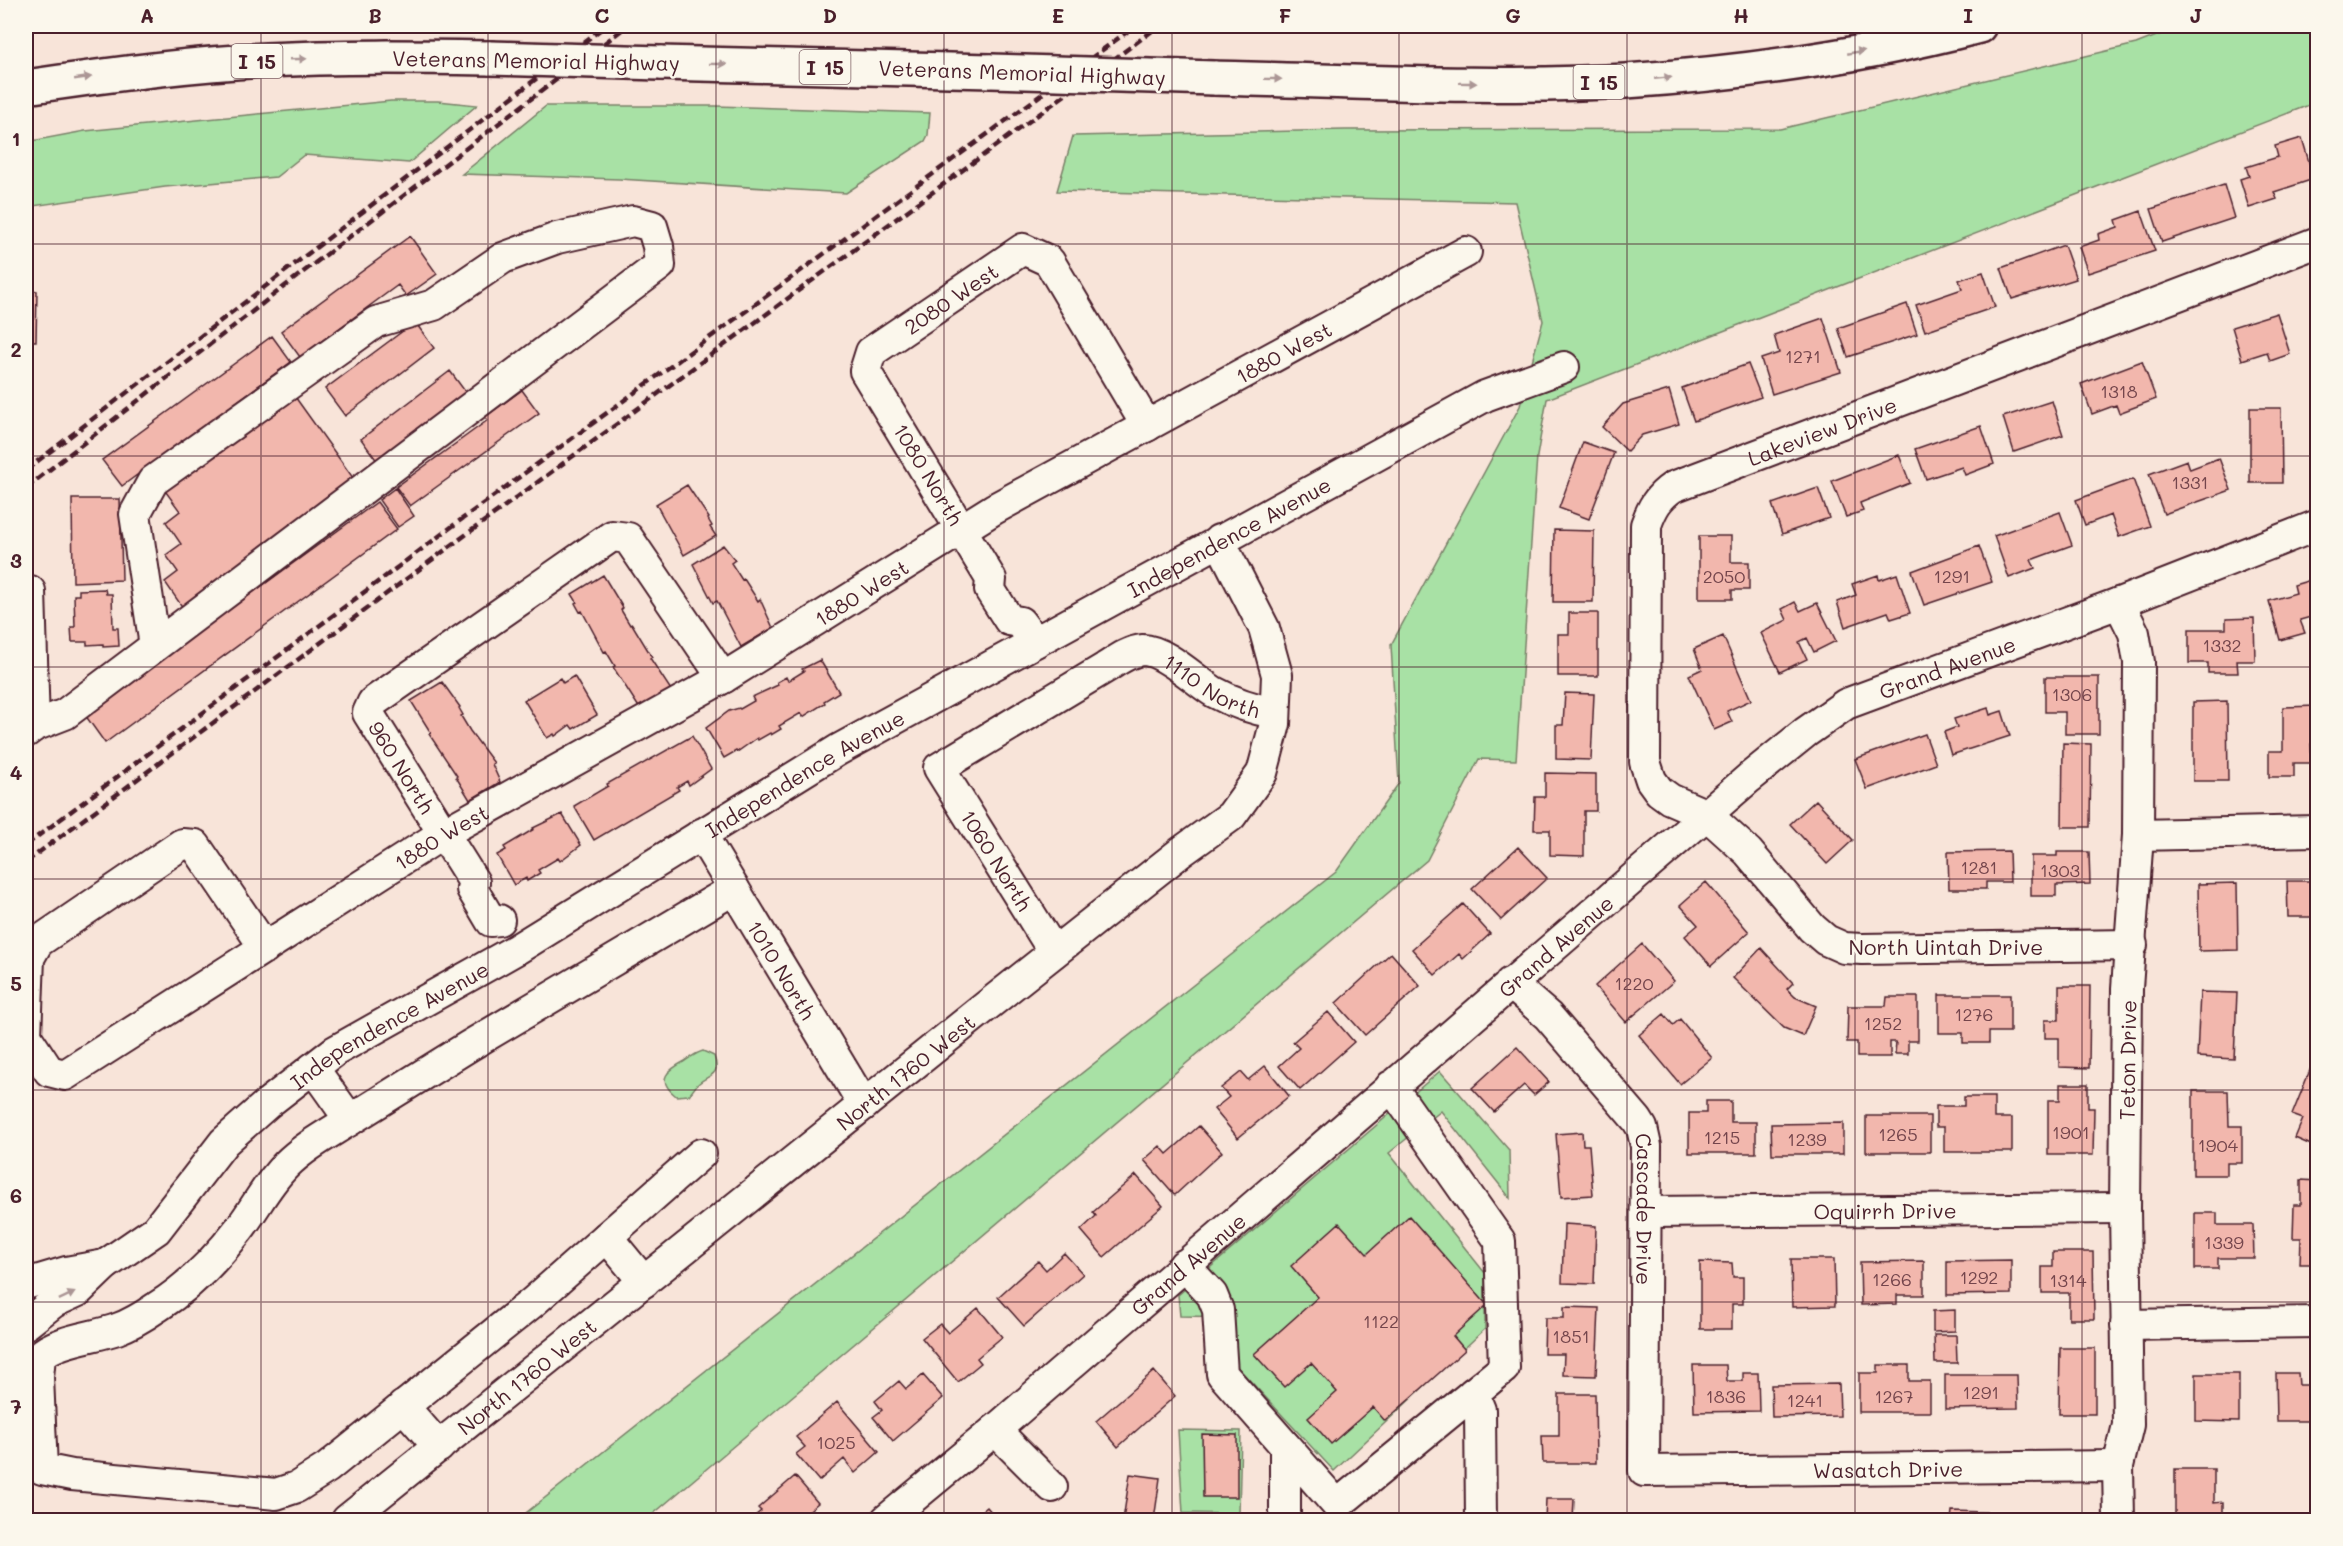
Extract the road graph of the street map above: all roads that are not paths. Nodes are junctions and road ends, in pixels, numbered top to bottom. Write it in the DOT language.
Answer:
graph roads {
  1 [pos="1979,26"];
  2 [pos="26,87"];
  3 [pos="2318,242"];
  4 [pos="1466,252"];
  5 [pos="1564,367"];
  6 [pos="865,370"];
  7 [pos="1148,426"];
  8 [pos="2318,525"];
  9 [pos="962,528"];
  10 [pos="1219,540"];
  11 [pos="30,591"];
  12 [pos="2119,603"];
  13 [pos="1028,632"];
  14 [pos="155,646"];
  15 [pos="723,678"];
  16 [pos="1275,713"];
  17 [pos="30,729"];
  18 [pos="939,768"];
  19 [pos="1707,815"];
  20 [pos="2318,831"];
  21 [pos="444,833"];
  22 [pos="700,834"];
  23 [pos="2138,835"];
  24 [pos="734,890"];
  25 [pos="2132,945"];
  26 [pos="265,948"];
  27 [pos="517,949"];
  28 [pos="1054,952"];
  29 [pos="1510,983"];
  30 [pos="313,1068"];
  31 [pos="1391,1086"];
  32 [pos="864,1105"];
  33 [pos="350,1120"];
  34 [pos="701,1154"];
  35 [pos="2125,1208"];
  36 [pos="1647,1212"];
  37 [pos="607,1237"];
  38 [pos="105,1265"];
  39 [pos="1185,1265"];
  40 [pos="644,1282"];
  41 [pos="26,1284"];
  42 [pos="2318,1322"];
  43 [pos="26,1324"];
  44 [pos="2126,1325"];
  45 [pos="1473,1393"];
  46 [pos="403,1406"];
  47 [pos="995,1430"];
  48 [pos="1285,1446"];
  49 [pos="439,1447"];
  50 [pos="2118,1466"];
  51 [pos="1658,1470"];
  52 [pos="1052,1487"];
  53 [pos="347,1521"];
  54 [pos="886,1521"];
  55 [pos="1285,1521"];
  56 [pos="1481,1521"];
  57 [pos="2119,1521"];
  2 -- 1 [label="highway, Veterans Memorial Highway / I 15, one-way, bridge"];
  3 -- 19 [label="street, Lakeview Drive"];
  4 -- 7 [label="street, 1880 West"];
  5 -- 10 [label="street, Independence Avenue"];
  6 -- 7 [label="street, 2080 West"];
  6 -- 9 [label="street, 1080 North"];
  7 -- 9 [label="street, 1880 West"];
  8 -- 12 [label="street, Grand Avenue"];
  9 -- 13 [label="street, 1080 North"];
  9 -- 15 [label="street, 1880 West"];
  10 -- 13 [label="street, Independence Avenue"];
  10 -- 16 [label="street, North 1760 West"];
  11 -- 17 [label="street"];
  12 -- 19 [label="street, Grand Avenue"];
  12 -- 23 [label="street, Teton Drive"];
  13 -- 22 [label="street, Independence Avenue"];
  14 -- 14 [label="street"];
  14 -- 17 [label="street"];
  15 -- 21 [label="street, 1880 West"];
  15 -- 21 [label="street, 960 North"];
  16 -- 18 [label="street, 1110 North"];
  16 -- 28 [label="street, North 1760 West"];
  18 -- 28 [label="street, 1060 North"];
  19 -- 25 [label="street, North Uintah Drive"];
  19 -- 29 [label="street, Grand Avenue"];
  20 -- 23 [label="street"];
  21 -- 26 [label="street, 1880 West"];
  21 -- 27 [label="street, 960 North"];
  22 -- 24 [label="street, 1010 North"];
  22 -- 27 [label="street, Independence Avenue"];
  23 -- 25 [label="street, Teton Drive"];
  24 -- 32 [label="street, 1010 North"];
  24 -- 33 [label="street"];
  25 -- 35 [label="street, Teton Drive"];
  26 -- 26 [label="street, 1880 West"];
  27 -- 30 [label="street, Independence Avenue"];
  28 -- 32 [label="street, North 1760 West"];
  29 -- 31 [label="street, Grand Avenue"];
  29 -- 36 [label="street, Cascade Drive"];
  30 -- 33 [label="street"];
  30 -- 38 [label="street, Independence Avenue"];
  31 -- 39 [label="street, Grand Avenue"];
  31 -- 45 [label="street"];
  32 -- 40 [label="street, North 1760 West"];
  33 -- 46 [label="street"];
  34 -- 37 [label="street"];
  35 -- 36 [label="street, Oquirrh Drive"];
  35 -- 44 [label="street, Teton Drive"];
  36 -- 51 [label="street, Cascade Drive"];
  37 -- 40 [label="street"];
  37 -- 46 [label="street"];
  38 -- 41 [label="street, Independence Avenue"];
  43 -- 38 [label="street, Independence Avenue, one-way"];
  39 -- 47 [label="street, Grand Avenue"];
  39 -- 48 [label="street"];
  40 -- 49 [label="street, North 1760 West"];
  42 -- 44 [label="street"];
  44 -- 50 [label="street, Teton Drive"];
  45 -- 48 [label="street"];
  45 -- 56 [label="street"];
  46 -- 49 [label="street"];
  47 -- 52 [label="street"];
  47 -- 54 [label="street, Grand Avenue"];
  48 -- 55 [label="street"];
  49 -- 53 [label="street, North 1760 West"];
  50 -- 51 [label="street, Wasatch Drive"];
  50 -- 57 [label="street, Teton Drive"];
}
